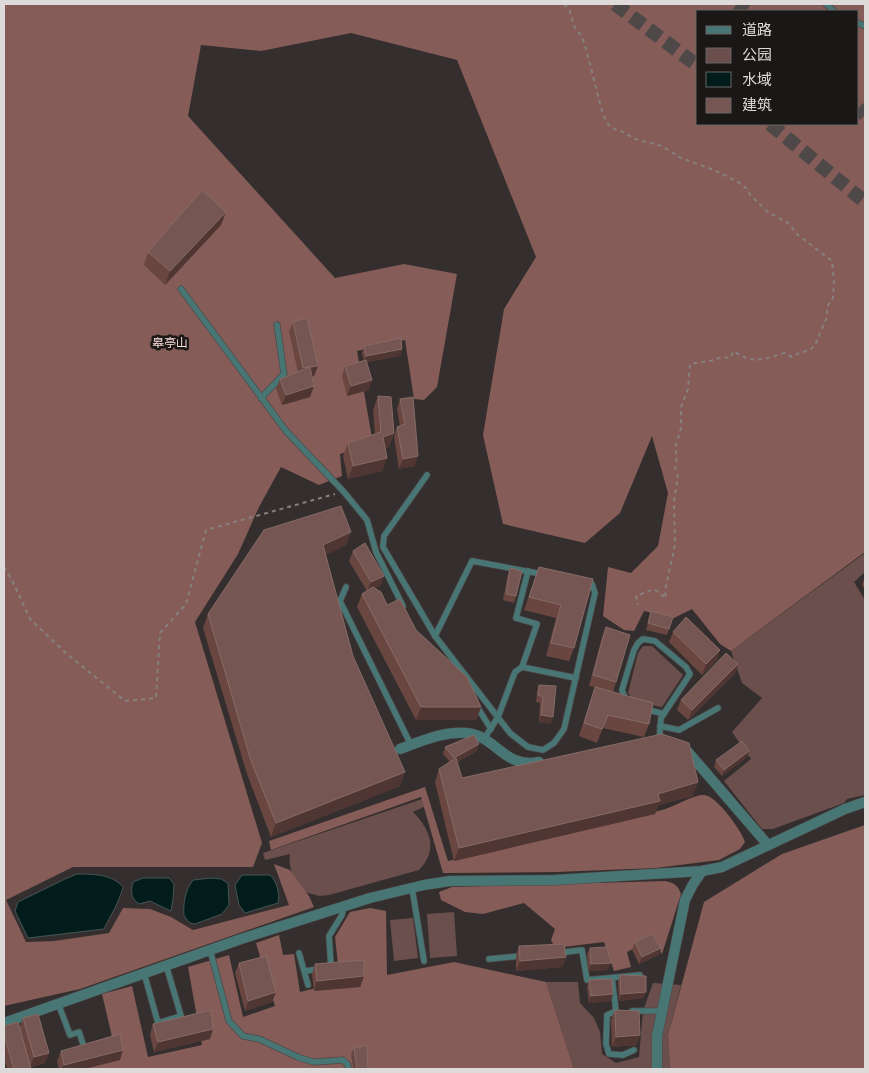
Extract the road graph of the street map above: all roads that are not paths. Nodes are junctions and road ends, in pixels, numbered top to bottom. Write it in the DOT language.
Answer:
graph roads {
  1 [pos="181,289"];
  2 [pos="277,325"];
  3 [pos="261,398"];
  4 [pos="427,476"];
  5 [pos="528,571"];
  6 [pos="546,575"];
  7 [pos="583,582"];
  8 [pos="346,587"];
  9 [pos="407,614"];
  10 [pos="436,636"];
  11 [pos="522,667"];
  12 [pos="576,678"];
  13 [pos="472,698"];
  14 [pos="631,706"];
  15 [pos="639,708"];
  16 [pos="718,708"];
  17 [pos="664,714"];
  18 [pos="498,717"];
  19 [pos="660,726"];
  20 [pos="491,729"];
  21 [pos="484,739"];
  22 [pos="655,741"];
  23 [pos="411,745"];
  24 [pos="400,749"];
  25 [pos="548,761"];
  26 [pos="865,802"];
  27 [pos="768,845"];
  28 [pos="702,871"];
  29 [pos="412,888"];
  30 [pos="344,906"];
  31 [pos="210,950"];
  32 [pos="299,953"];
  33 [pos="554,953"];
  34 [pos="526,956"];
  35 [pos="489,959"];
  36 [pos="424,961"];
  37 [pos="166,965"];
  38 [pos="304,971"];
  39 [pos="144,973"];
  40 [pos="640,975"];
  41 [pos="612,978"];
  42 [pos="308,985"];
  43 [pos="58,1004"];
  44 [pos="616,1011"];
  45 [pos="662,1011"];
  46 [pos="4,1023"];
  47 [pos="84,1047"];
  48 [pos="634,1050"];
  49 [pos="348,1069"];
  50 [pos="657,1069"];
  1 -- 3 [label="lane"];
  2 -- 3 [label="lane"];
  3 -- 9 [label="lane"];
  4 -- 10 [label="lane"];
  5 -- 6 [label="lane"];
  5 -- 10 [label="lane"];
  5 -- 11 [label="lane"];
  7 -- 12 [label="lane"];
  8 -- 23 [label="lane"];
  10 -- 18 [label="lane"];
  11 -- 12 [label="lane"];
  11 -- 18 [label="lane"];
  12 -- 18 [label="lane"];
  13 -- 20 [label="lane"];
  14 -- 17 [label="lane"];
  15 -- 17 [label="lane"];
  16 -- 19 [label="lane"];
  17 -- 19 [label="lane"];
  18 -- 20 [label="lane"];
  19 -- 22 [label="lane"];
  20 -- 21 [label="lane"];
  21 -- 23 [label="street"];
  21 -- 25 [label="street"];
  22 -- 27 [label="street"];
  23 -- 24 [label="street"];
  26 -- 27 [label="street"];
  27 -- 28 [label="street"];
  28 -- 29 [label="street"];
  28 -- 45 [label="street"];
  29 -- 30 [label="street"];
  29 -- 36 [label="lane"];
  30 -- 31 [label="street"];
  30 -- 38 [label="lane"];
  31 -- 37 [label="street"];
  31 -- 49 [label="lane"];
  32 -- 38 [label="lane"];
  33 -- 41 [label="lane"];
  34 -- 35 [label="lane"];
  37 -- 39 [label="street"];
  37 -- 39 [label="lane"];
  38 -- 42 [label="lane"];
  39 -- 43 [label="street"];
  40 -- 41 [label="lane"];
  41 -- 44 [label="lane"];
  43 -- 46 [label="street"];
  43 -- 47 [label="lane"];
  44 -- 45 [label="lane"];
  44 -- 48 [label="lane"];
  45 -- 50 [label="street"];
}
